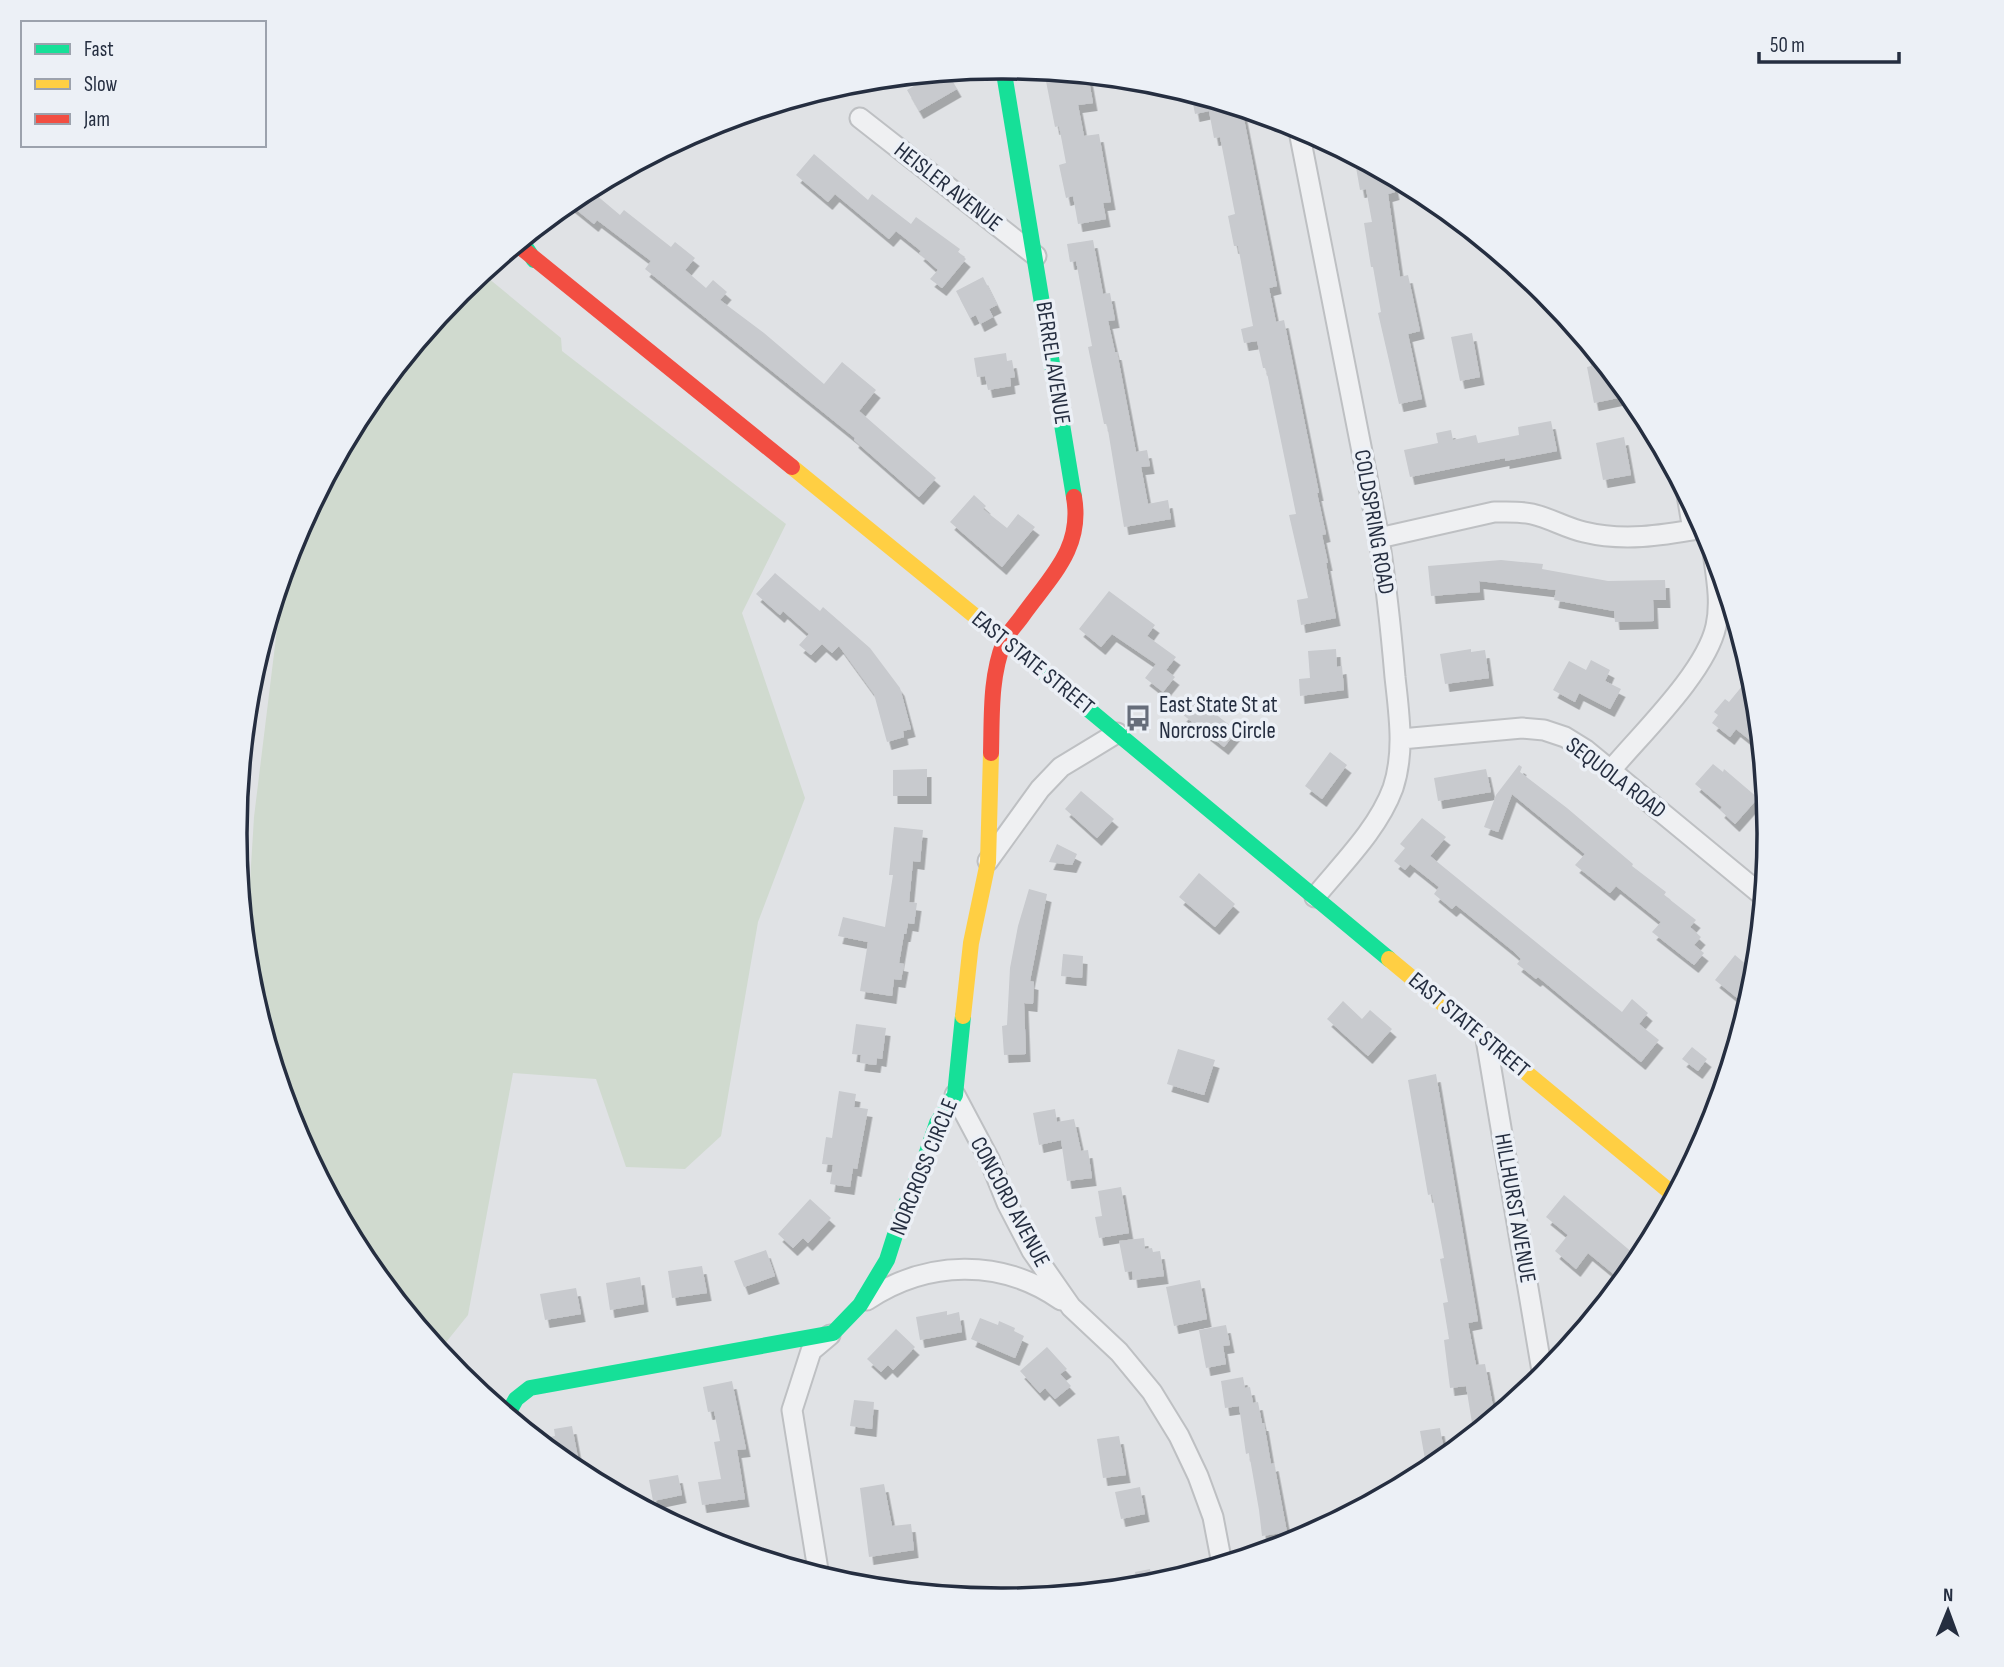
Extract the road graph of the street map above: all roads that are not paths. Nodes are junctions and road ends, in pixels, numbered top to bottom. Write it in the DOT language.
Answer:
graph roads {
  1 [pos="1005,79"];
  2 [pos="860,118"];
  3 [pos="1301,141"];
  4 [pos="527,248"];
  5 [pos="523,251"];
  6 [pos="1035,256"];
  7 [pos="534,260"];
  8 [pos="1692,530"];
  9 [pos="1379,538"];
  10 [pos="1717,591"];
  11 [pos="1005,640"];
  12 [pos="1117,733"];
  13 [pos="1401,740"];
  14 [pos="1611,770"];
  15 [pos="988,862"];
  16 [pos="1754,889"];
  17 [pos="1315,897"];
  18 [pos="1486,1039"];
  19 [pos="955,1095"];
  20 [pos="1667,1189"];
  21 [pos="860,1305"];
  22 [pos="1070,1307"];
  23 [pos="833,1333"];
  24 [pos="1540,1362"];
  25 [pos="510,1406"];
  26 [pos="1220,1556"];
  27 [pos="817,1565"];
  1 -- 6 [label="main road, BERREL AVENUE"];
  2 -- 6 [label="street, HEISLER AVENUE"];
  3 -- 9 [label="street, COLDSPRING ROAD"];
  4 -- 7 [label="main road"];
  5 -- 7 [label="main road, EAST STATE STREET"];
  6 -- 11 [label="main road, BERREL AVENUE"];
  7 -- 11 [label="main road, EAST STATE STREET"];
  8 -- 9 [label="street"];
  9 -- 13 [label="street, COLDSPRING ROAD"];
  10 -- 14 [label="street"];
  11 -- 12 [label="main road, EAST STATE STREET"];
  11 -- 15 [label="main road, NORCROSS CIRCLE"];
  12 -- 15 [label="street"];
  12 -- 17 [label="main road, EAST STATE STREET"];
  13 -- 14 [label="street, SEQUOLA ROAD"];
  13 -- 17 [label="street, COLDSPRING ROAD"];
  14 -- 16 [label="street, SEQUOLA ROAD"];
  15 -- 19 [label="main road, NORCROSS CIRCLE"];
  17 -- 18 [label="main road, EAST STATE STREET"];
  18 -- 20 [label="main road, EAST STATE STREET"];
  18 -- 24 [label="street, HILLHURST AVENUE"];
  19 -- 21 [label="main road, NORCROSS CIRCLE"];
  19 -- 22 [label="street, CONCORD AVENUE"];
  21 -- 22 [label="street, CONCORD AVENUE"];
  21 -- 23 [label="main road, NORCROSS CIRCLE"];
  22 -- 26 [label="street, CONCORD AVENUE"];
  23 -- 25 [label="main road"];
  23 -- 27 [label="street"];
}
